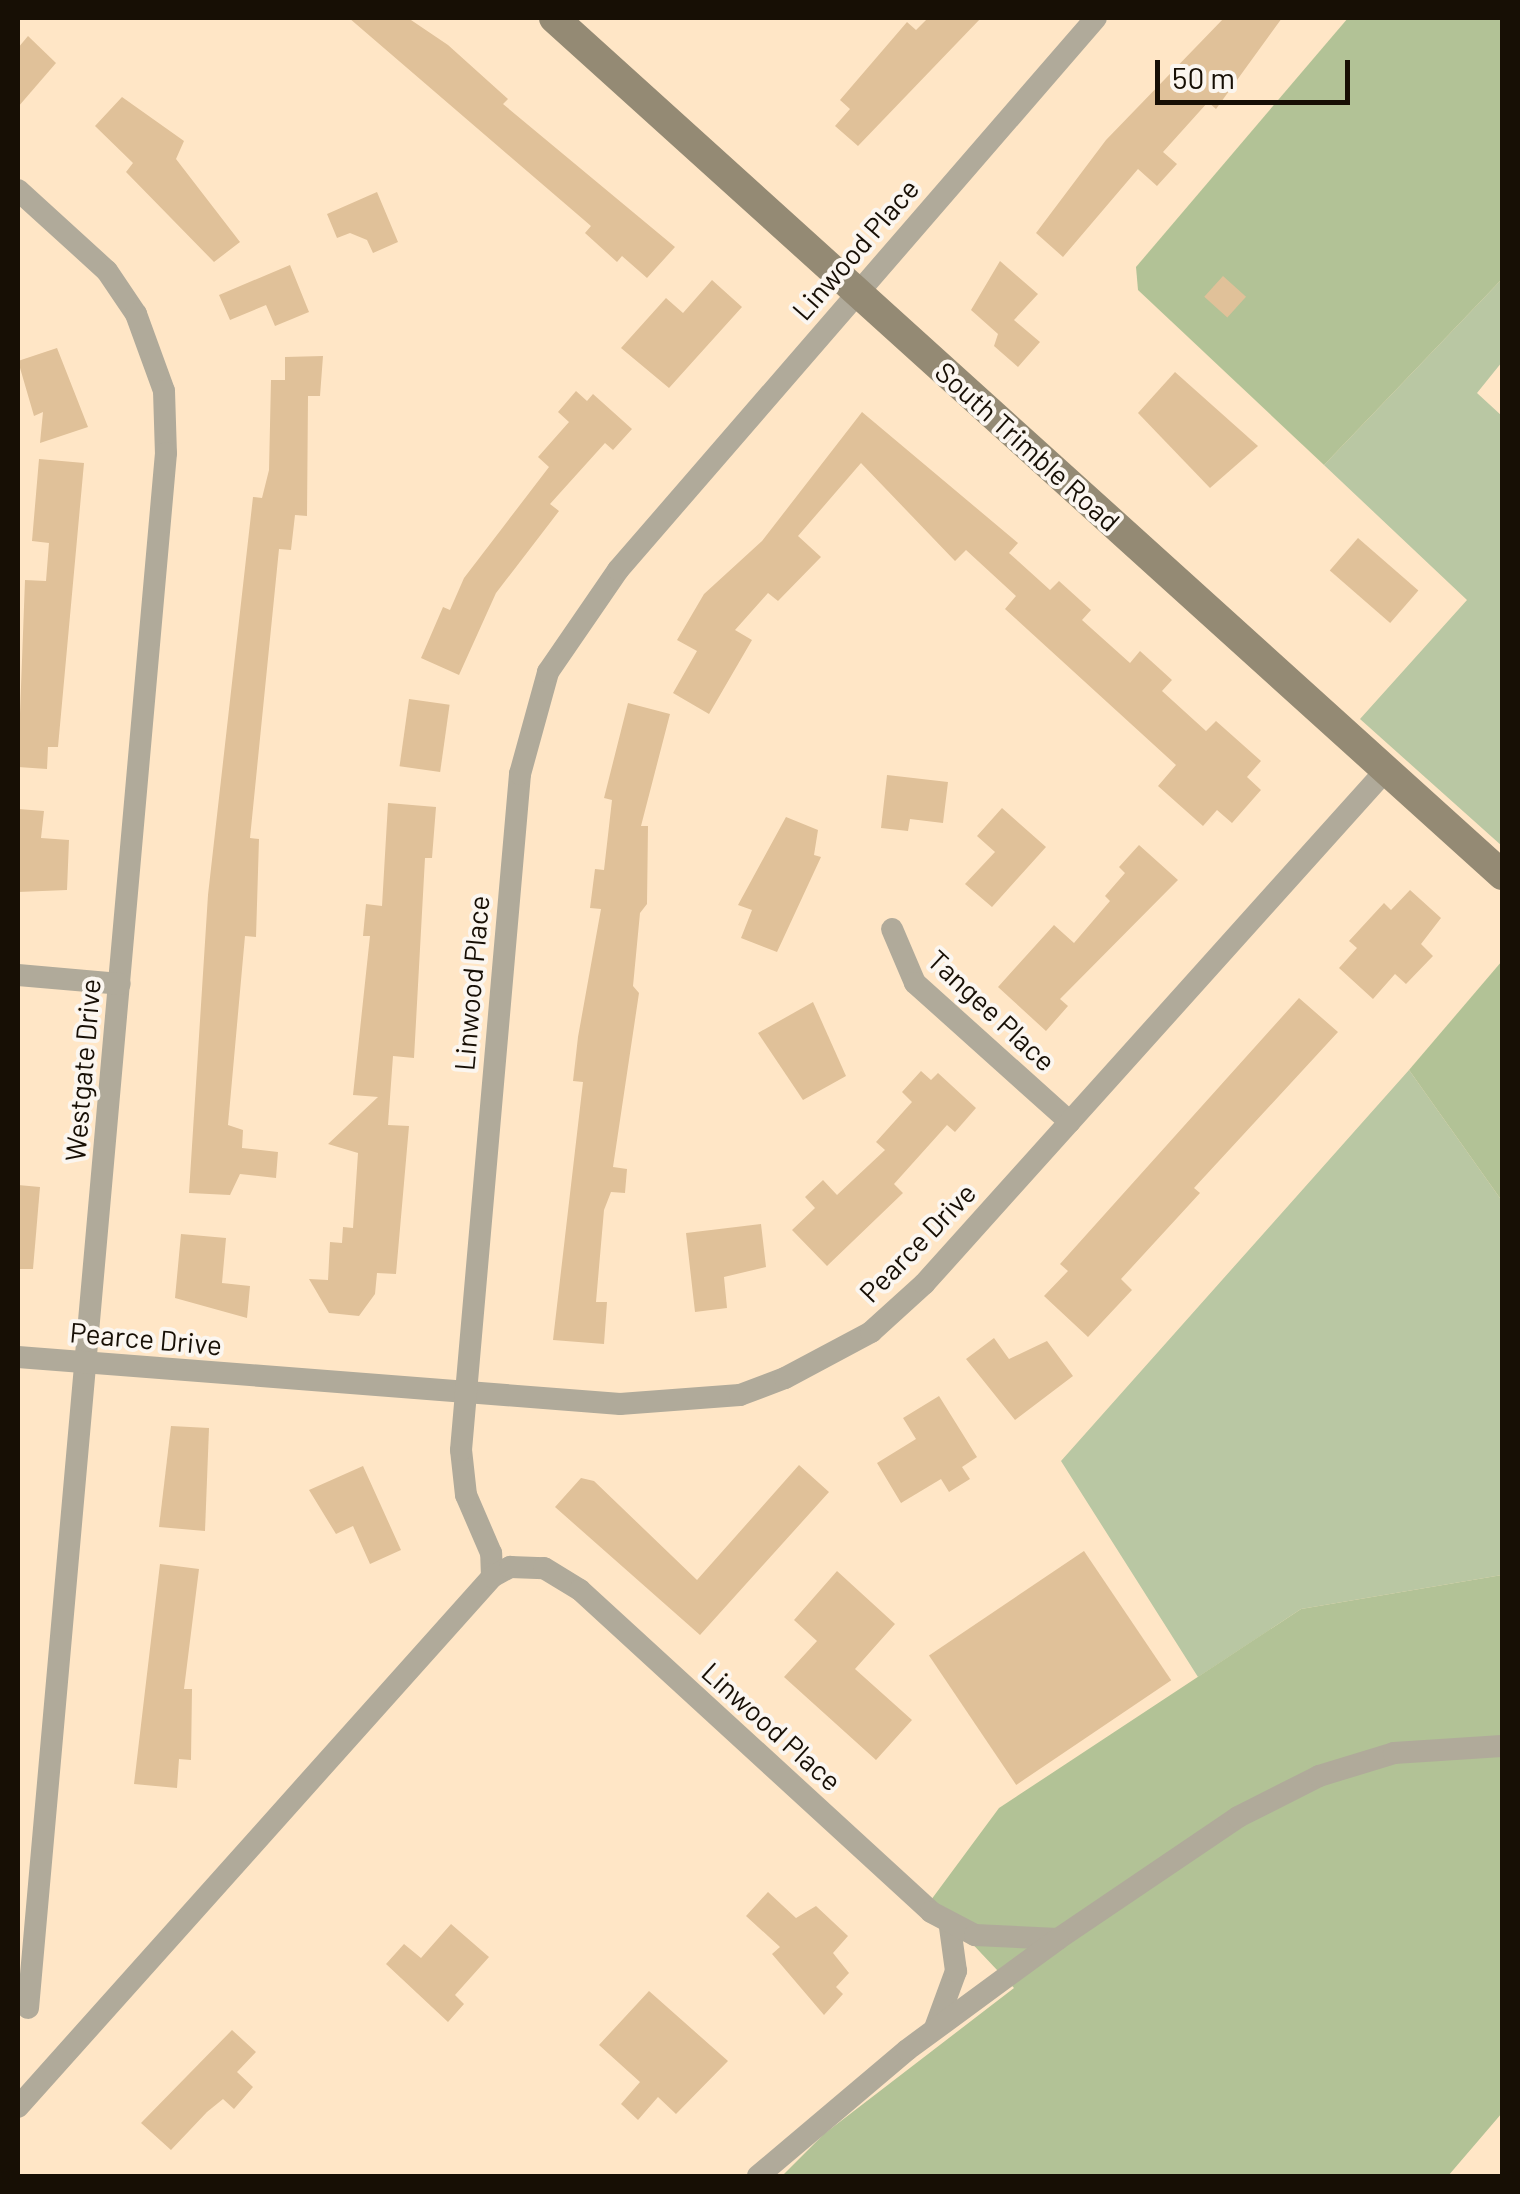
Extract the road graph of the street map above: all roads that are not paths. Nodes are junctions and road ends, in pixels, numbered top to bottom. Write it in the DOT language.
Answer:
graph roads {
  1 [pos="554,18"];
  2 [pos="1096,18"];
  3 [pos="18,190"];
  4 [pos="858,292"];
  5 [pos="1386,770"];
  6 [pos="1502,875"];
  7 [pos="892,929"];
  8 [pos="18,975"];
  9 [pos="120,984"];
  10 [pos="1070,1122"];
  11 [pos="18,1358"];
  12 [pos="86,1363"];
  13 [pos="466,1395"];
  14 [pos="492,1577"];
  15 [pos="1502,1746"];
  16 [pos="950,1927"];
  17 [pos="1058,1939"];
  18 [pos="28,2008"];
  19 [pos="934,2031"];
  20 [pos="18,2107"];
  21 [pos="758,2176"];
  1 -- 4 [label="main road, South Trimble Road"];
  2 -- 4 [label="street, Linwood Place"];
  3 -- 9 [label="street, Westgate Drive"];
  4 -- 5 [label="main road, South Trimble Road"];
  4 -- 13 [label="street, Linwood Place"];
  5 -- 6 [label="main road, South Trimble Road"];
  5 -- 10 [label="street, Pearce Drive"];
  7 -- 10 [label="street, Tangee Place"];
  8 -- 9 [label="street"];
  9 -- 12 [label="street, Westgate Drive"];
  10 -- 13 [label="street, Pearce Drive"];
  11 -- 12 [label="street, Pearce Drive"];
  12 -- 13 [label="street, Pearce Drive"];
  12 -- 18 [label="street, Westgate Drive"];
  13 -- 14 [label="street, Linwood Place"];
  14 -- 16 [label="street, Linwood Place"];
  14 -- 20 [label="street"];
  15 -- 17 [label="street"];
  16 -- 17 [label="street"];
  16 -- 19 [label="street"];
  17 -- 19 [label="street"];
  19 -- 21 [label="street"];
}
